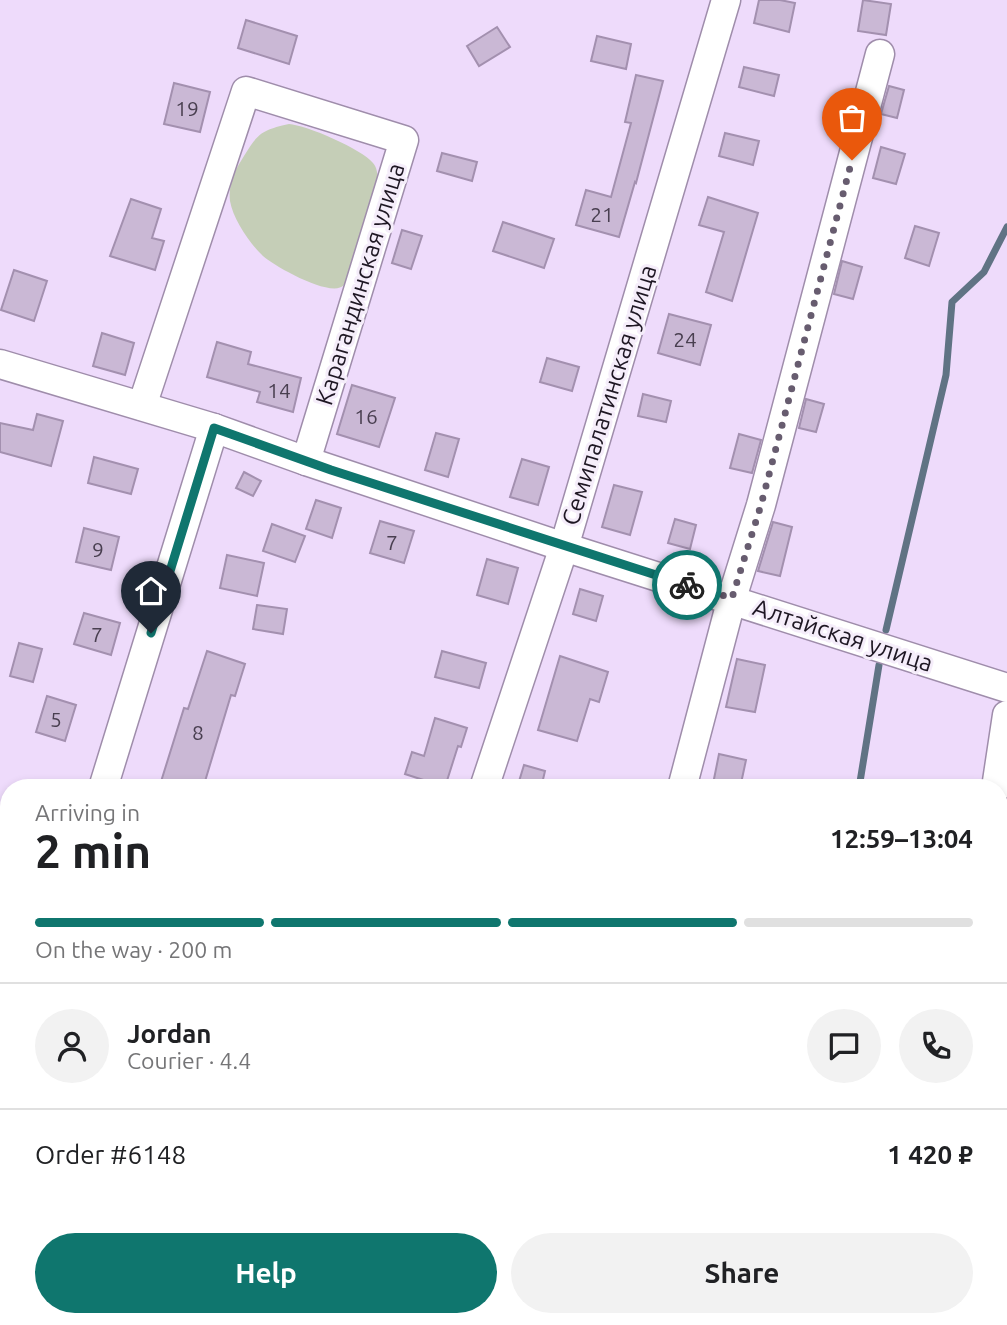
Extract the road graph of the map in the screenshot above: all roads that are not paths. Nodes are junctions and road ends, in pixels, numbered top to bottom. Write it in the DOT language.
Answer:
graph roads {
  1 [pos="726,0"];
  2 [pos="880,54"];
  3 [pos="0,364"];
  4 [pos="142,406"];
  5 [pos="214,428"];
  6 [pos="306,461"];
  7 [pos="564,547"];
  8 [pos="732,598"];
  9 [pos="1007,688"];
  10 [pos="1007,715"];
  11 [pos="106,779"];
  12 [pos="487,779"];
  13 [pos="684,779"];
  14 [pos="997,779"];
  1 -- 7 [label="street, Семипалатинская улица"];
  2 -- 8 [label="street"];
  3 -- 4 [label="street, Алтайская улица"];
  4 -- 5 [label="street, Алтайская улица"];
  4 -- 6 [label="street, Карагандинская улица"];
  5 -- 6 [label="street, Алтайская улица"];
  5 -- 11 [label="street"];
  6 -- 7 [label="street, Алтайская улица"];
  7 -- 8 [label="street, Алтайская улица"];
  7 -- 12 [label="street, Семипалатинская улица"];
  8 -- 9 [label="street, Алтайская улица"];
  8 -- 13 [label="street"];
  10 -- 14 [label="street"];
}
